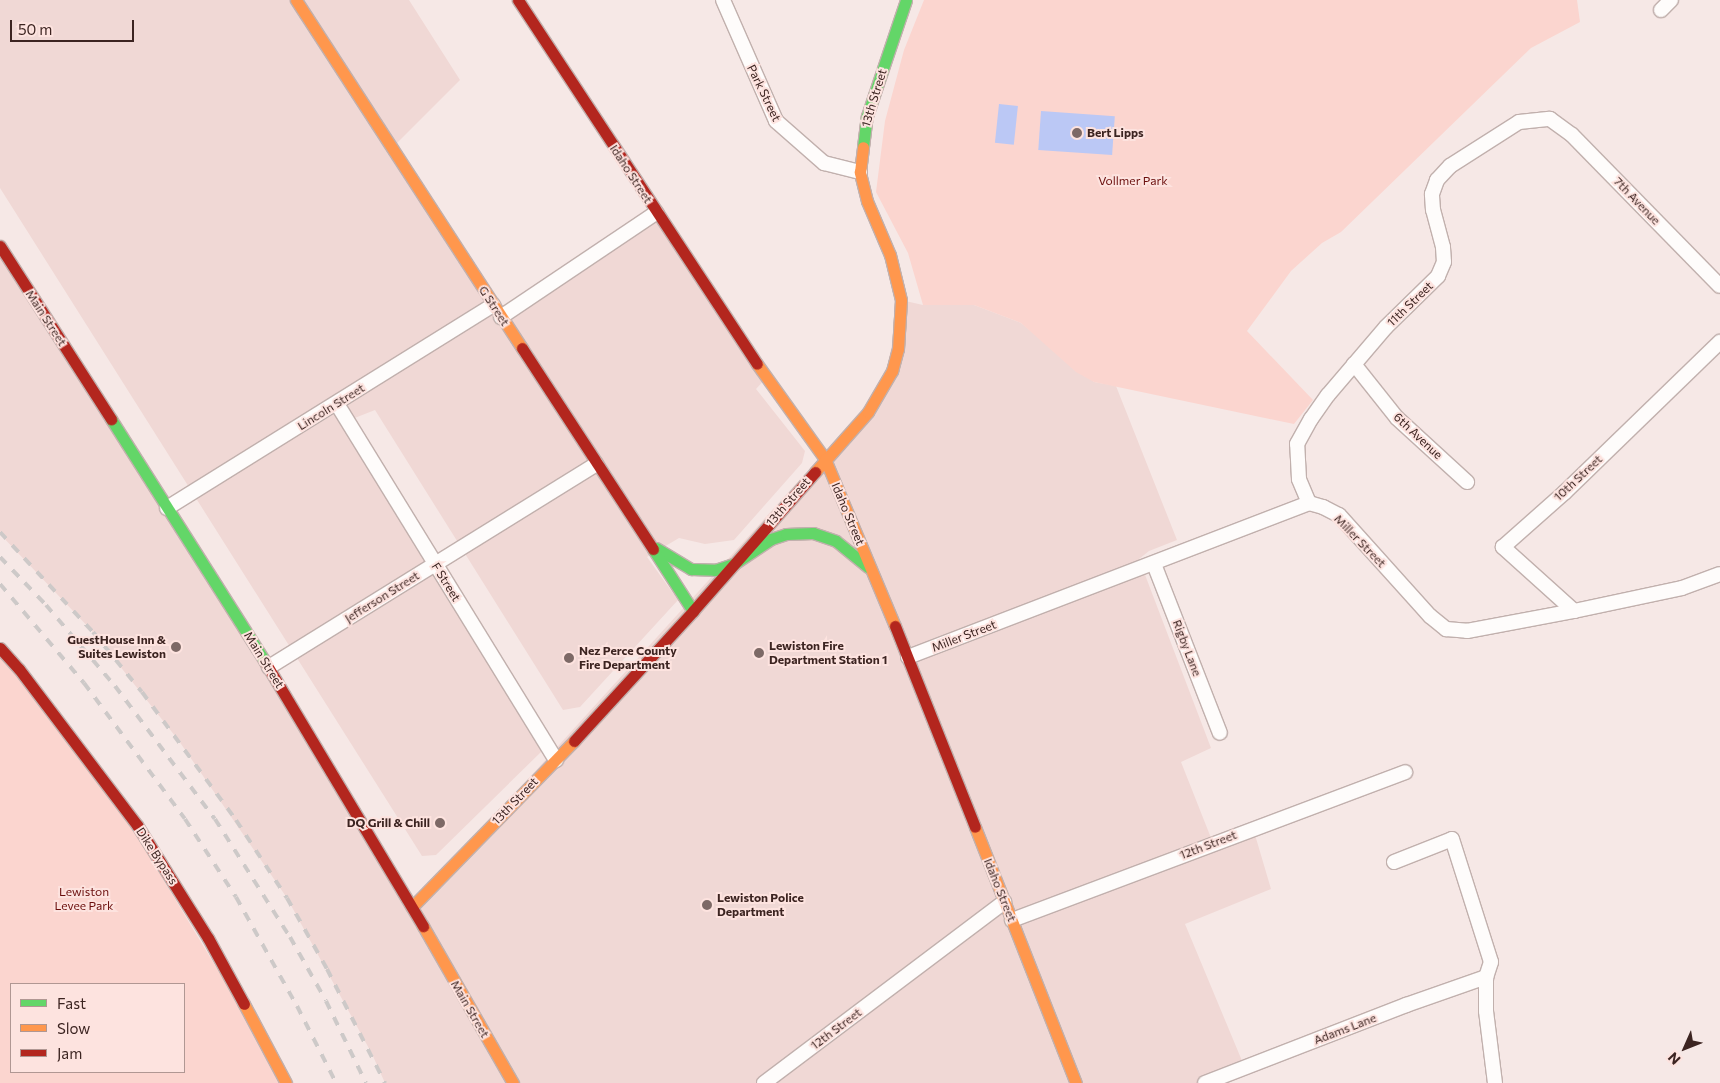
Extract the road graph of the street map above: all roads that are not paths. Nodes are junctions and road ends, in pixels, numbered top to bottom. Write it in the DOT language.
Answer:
graph roads {
  1 [pos="296,0"];
  2 [pos="518,0"];
  3 [pos="723,0"];
  4 [pos="906,0"];
  5 [pos="1672,0"];
  6 [pos="1661,10"];
  7 [pos="1550,119"];
  8 [pos="860,172"];
  9 [pos="656,213"];
  10 [pos="0,246"];
  11 [pos="1720,286"];
  12 [pos="497,311"];
  13 [pos="1720,342"];
  14 [pos="1354,364"];
  15 [pos="337,404"];
  16 [pos="825,459"];
  17 [pos="596,464"];
  18 [pos="1467,482"];
  19 [pos="1308,503"];
  20 [pos="167,508"];
  21 [pos="647,541"];
  22 [pos="435,563"];
  23 [pos="734,564"];
  24 [pos="1154,564"];
  25 [pos="873,572"];
  26 [pos="1720,574"];
  27 [pos="693,611"];
  28 [pos="1574,611"];
  29 [pos="0,648"];
  30 [pos="908,657"];
  31 [pos="269,667"];
  32 [pos="1220,733"];
  33 [pos="556,760"];
  34 [pos="1405,772"];
  35 [pos="1394,862"];
  36 [pos="1004,902"];
  37 [pos="412,907"];
  38 [pos="1012,920"];
  39 [pos="1486,977"];
  40 [pos="768,1082"];
  41 [pos="286,1083"];
  42 [pos="513,1083"];
  43 [pos="1076,1083"];
  44 [pos="1205,1083"];
  45 [pos="1495,1083"];
  1 -- 12 [label="main road, G Street"];
  2 -- 9 [label="main road, Idaho Street"];
  3 -- 8 [label="street, Park Street"];
  4 -- 8 [label="main road, 13th Street"];
  5 -- 6 [label="street"];
  7 -- 11 [label="street, 7th Avenue"];
  7 -- 14 [label="street, 11th Street"];
  8 -- 16 [label="main road, 13th Street"];
  9 -- 12 [label="street, Lincoln Street"];
  9 -- 16 [label="main road, Idaho Street"];
  10 -- 20 [label="main road, Main Street"];
  12 -- 15 [label="street, Lincoln Street"];
  12 -- 17 [label="main road, G Street"];
  13 -- 28 [label="street, 10th Street"];
  14 -- 18 [label="street, 6th Avenue"];
  14 -- 19 [label="street, 11th Street"];
  15 -- 20 [label="street, Lincoln Street"];
  15 -- 22 [label="street, F Street"];
  16 -- 23 [label="main road, 13th Street"];
  16 -- 25 [label="main road, Idaho Street"];
  17 -- 21 [label="main road, G Street"];
  17 -- 22 [label="street, Jefferson Street"];
  19 -- 24 [label="street, Miller Street"];
  19 -- 28 [label="street, Miller Street"];
  20 -- 31 [label="main road, Main Street"];
  21 -- 23 [label="main road"];
  21 -- 27 [label="main road, G Street"];
  22 -- 31 [label="street, Jefferson Street"];
  22 -- 33 [label="street, F Street"];
  23 -- 25 [label="main road"];
  23 -- 27 [label="main road, 13th Street"];
  24 -- 30 [label="street, Miller Street"];
  24 -- 32 [label="street, Rigby Lane"];
  25 -- 30 [label="main road, Idaho Street"];
  26 -- 28 [label="street, Miller Street"];
  27 -- 33 [label="main road, 13th Street"];
  29 -- 41 [label="main road, Dike Bypass"];
  30 -- 36 [label="main road, Idaho Street"];
  31 -- 37 [label="main road, Main Street"];
  33 -- 37 [label="main road, 13th Street"];
  34 -- 38 [label="street, 12th Street"];
  35 -- 39 [label="street"];
  36 -- 38 [label="main road, Idaho Street"];
  36 -- 40 [label="street, 12th Street"];
  37 -- 42 [label="main road, Main Street"];
  38 -- 43 [label="main road, Idaho Street"];
  39 -- 44 [label="street, Adams Lane"];
  39 -- 45 [label="street"];
}
